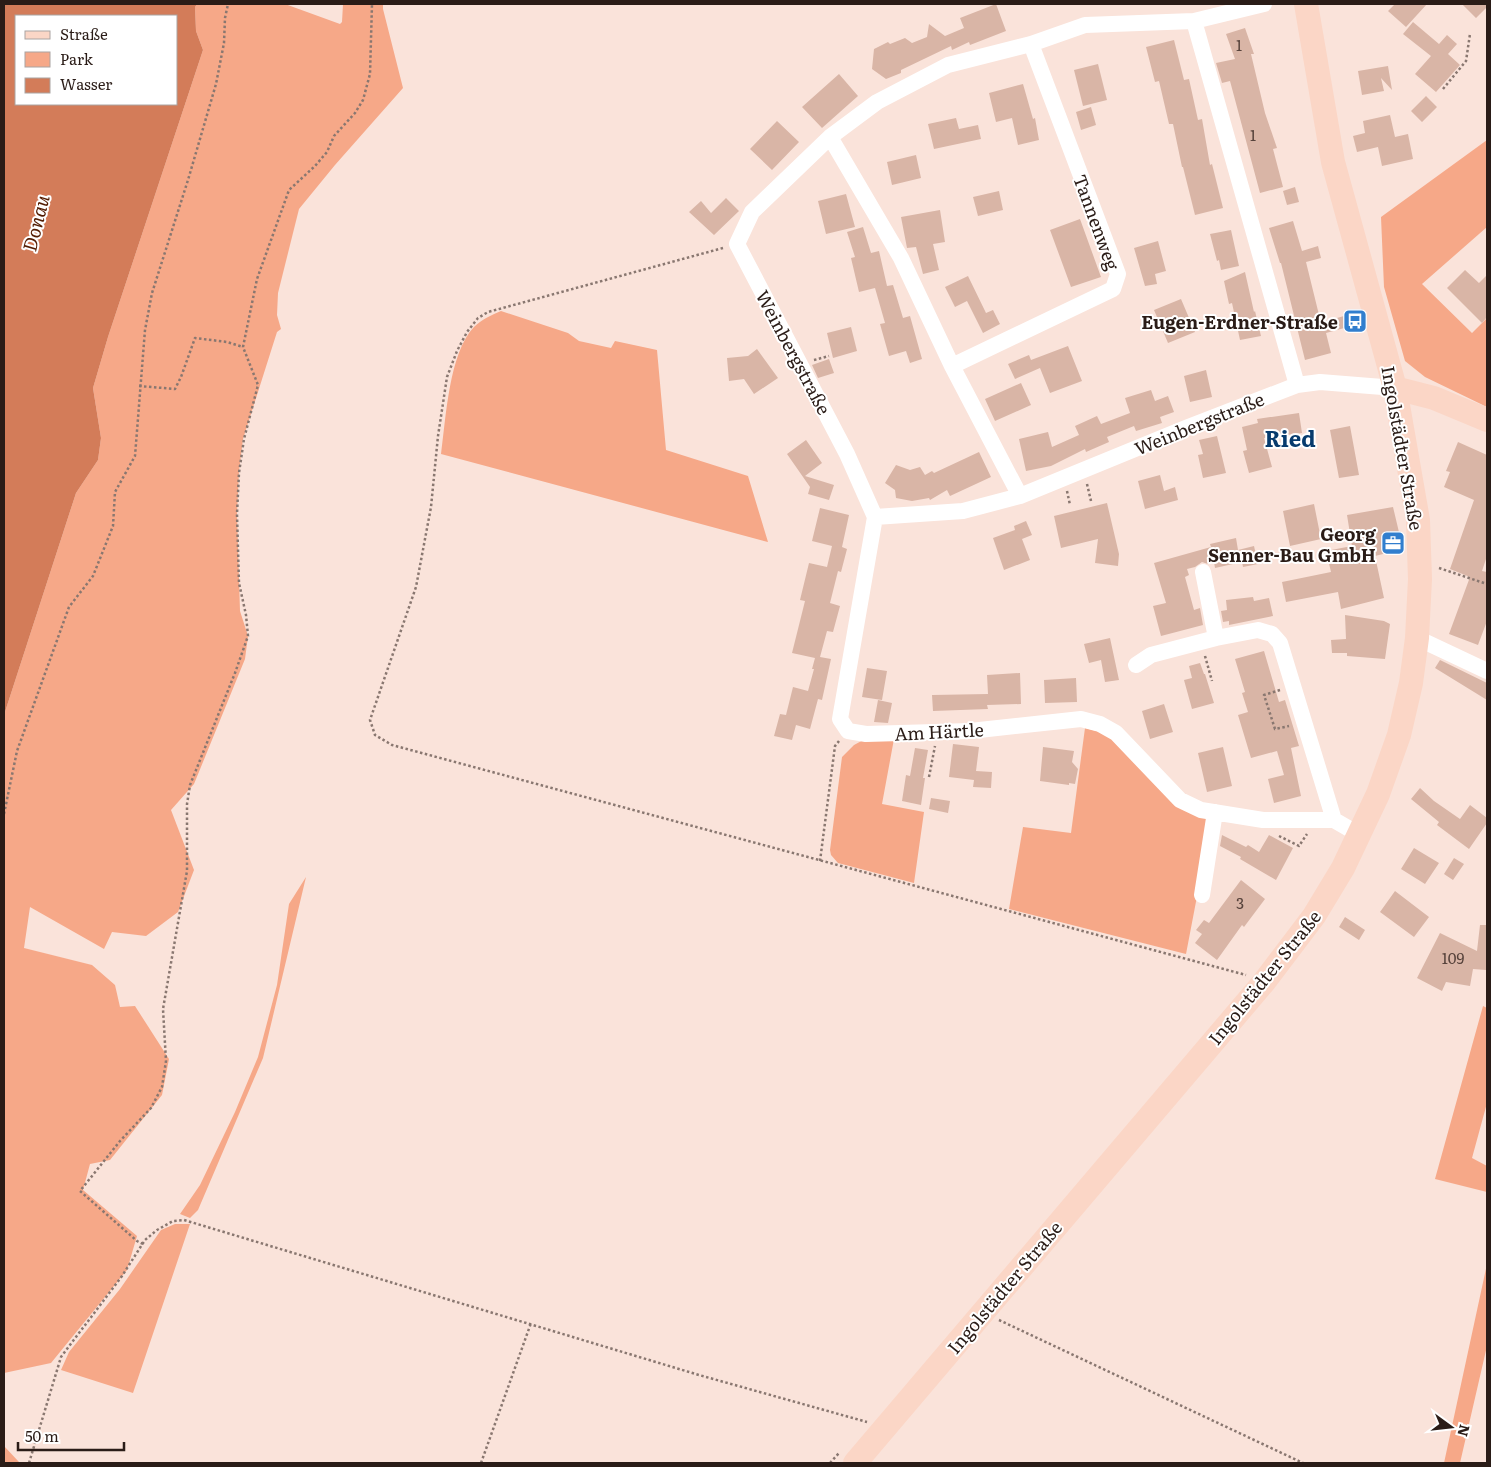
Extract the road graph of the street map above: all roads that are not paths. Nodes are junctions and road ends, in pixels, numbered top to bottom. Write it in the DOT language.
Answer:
graph roads {
  1 [pos="1264,4"];
  2 [pos="1306,4"];
  3 [pos="1194,21"];
  4 [pos="1031,44"];
  5 [pos="830,137"];
  6 [pos="952,366"];
  7 [pos="1297,385"];
  8 [pos="1395,388"];
  9 [pos="1487,420"];
  10 [pos="1020,496"];
  11 [pos="875,517"];
  12 [pos="1203,572"];
  13 [pos="1417,638"];
  14 [pos="1209,640"];
  15 [pos="1136,664"];
  16 [pos="1487,671"];
  17 [pos="1214,812"];
  18 [pos="1334,820"];
  19 [pos="1360,835"];
  20 [pos="1202,895"];
  21 [pos="855,1463"];
  1 -- 3 [label="street"];
  2 -- 8 [label="main road, Ingolstädter Straße"];
  3 -- 4 [label="street"];
  3 -- 7 [label="street"];
  4 -- 5 [label="street"];
  4 -- 6 [label="street, Tannenweg"];
  5 -- 6 [label="street"];
  5 -- 11 [label="street, Weinbergstraße"];
  6 -- 10 [label="street"];
  7 -- 8 [label="street, Weinbergstraße"];
  7 -- 10 [label="street, Weinbergstraße"];
  8 -- 9 [label="main road"];
  8 -- 13 [label="main road, Ingolstädter Straße"];
  10 -- 11 [label="street, Weinbergstraße"];
  11 -- 17 [label="street, Am Härtle"];
  12 -- 14 [label="street"];
  13 -- 16 [label="street"];
  13 -- 19 [label="main road, Ingolstädter Straße"];
  14 -- 15 [label="street"];
  14 -- 18 [label="street"];
  17 -- 18 [label="street, Am Härtle"];
  17 -- 20 [label="street"];
  18 -- 19 [label="street, Am Härtle"];
  19 -- 21 [label="main road, Ingolstädter Straße"];
}
